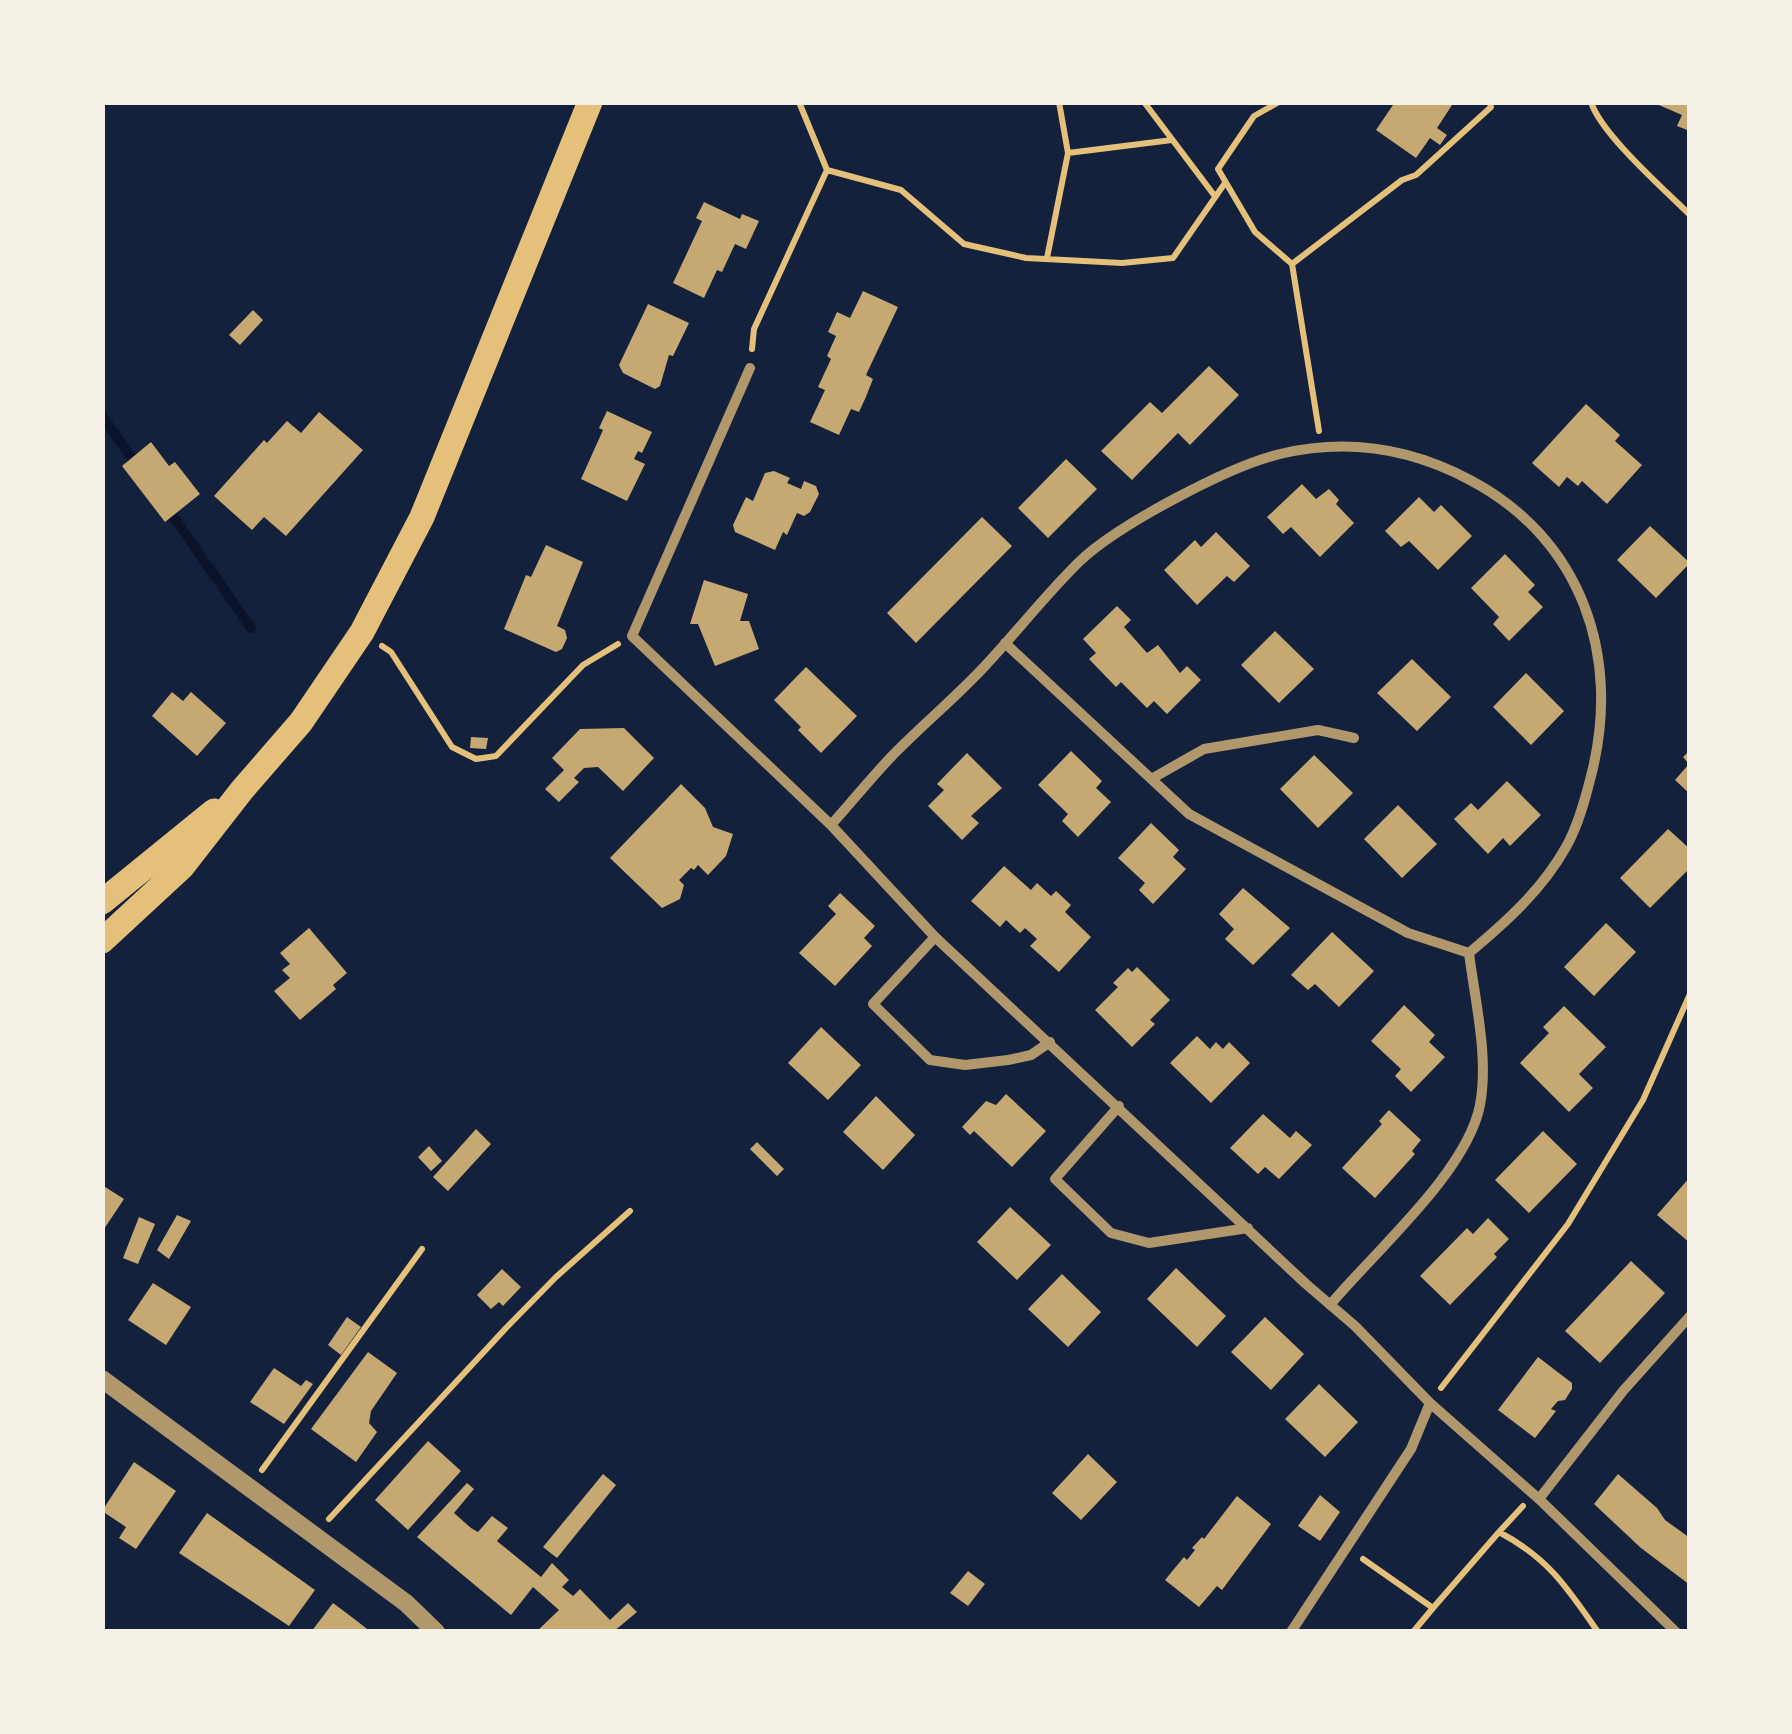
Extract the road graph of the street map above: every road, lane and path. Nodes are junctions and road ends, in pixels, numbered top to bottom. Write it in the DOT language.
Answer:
graph roads {
  1 [pos="590,102"];
  2 [pos="799,102"];
  3 [pos="1059,102"];
  4 [pos="1144,102"];
  5 [pos="1278,102"];
  6 [pos="1490,102"];
  7 [pos="1591,102"];
  8 [pos="1172,140"];
  9 [pos="1068,153"];
  10 [pos="828,170"];
  11 [pos="1224,182"];
  12 [pos="1214,195"];
  13 [pos="1690,214"];
  14 [pos="1047,259"];
  15 [pos="1292,264"];
  16 [pos="750,368"];
  17 [pos="1321,448"];
  18 [pos="362,632"];
  19 [pos="632,636"];
  20 [pos="1005,643"];
  21 [pos="1354,738"];
  22 [pos="1153,778"];
  23 [pos="242,790"];
  24 [pos="831,825"];
  25 [pos="102,902"];
  26 [pos="935,937"];
  27 [pos="102,941"];
  28 [pos="1469,952"];
  29 [pos="1690,994"];
  30 [pos="1050,1042"];
  31 [pos="1119,1106"];
  32 [pos="630,1211"];
  33 [pos="1248,1228"];
  34 [pos="422,1249"];
  35 [pos="1330,1305"];
  36 [pos="1690,1316"];
  37 [pos="102,1378"];
  38 [pos="1430,1402"];
  39 [pos="251,1488"];
  40 [pos="1536,1496"];
  41 [pos="1499,1532"];
  42 [pos="316,1536"];
  43 [pos="1345,1547"];
  44 [pos="1433,1608"];
  45 [pos="436,1632"];
  46 [pos="1291,1632"];
  47 [pos="1413,1632"];
  48 [pos="1598,1632"];
  49 [pos="1676,1632"];
  1 -- 18 [label="main road"];
  2 -- 10 [label="path"];
  3 -- 9 [label="path"];
  4 -- 8 [label="path"];
  5 -- 11 [label="path"];
  6 -- 15 [label="path"];
  7 -- 13 [label="path"];
  8 -- 9 [label="path"];
  8 -- 12 [label="path"];
  9 -- 14 [label="path"];
  10 -- 14 [label="path"];
  10 -- 16 [label="path"];
  11 -- 12 [label="path"];
  11 -- 15 [label="path"];
  12 -- 14 [label="path"];
  15 -- 17 [label="path"];
  16 -- 19 [label="street"];
  17 -- 20 [label="street"];
  17 -- 28 [label="street"];
  18 -- 19 [label="path"];
  18 -- 23 [label="main road"];
  19 -- 24 [label="street"];
  20 -- 22 [label="street"];
  20 -- 24 [label="street"];
  21 -- 22 [label="street"];
  22 -- 28 [label="street"];
  23 -- 25 [label="main road"];
  23 -- 27 [label="main road"];
  24 -- 26 [label="street"];
  26 -- 30 [label="street"];
  26 -- 30 [label="street"];
  28 -- 35 [label="street"];
  29 -- 38 [label="path"];
  30 -- 31 [label="street"];
  31 -- 33 [label="street"];
  31 -- 33 [label="street"];
  32 -- 42 [label="path"];
  33 -- 35 [label="street"];
  34 -- 39 [label="path"];
  35 -- 38 [label="street"];
  36 -- 40 [label="street"];
  37 -- 39 [label="street"];
  38 -- 40 [label="street"];
  38 -- 43 [label="street"];
  39 -- 42 [label="street"];
  40 -- 41 [label="path"];
  40 -- 49 [label="street"];
  41 -- 44 [label="path"];
  41 -- 48 [label="path"];
  42 -- 45 [label="street"];
  43 -- 44 [label="path"];
  43 -- 46 [label="street"];
  44 -- 47 [label="path"];
}
